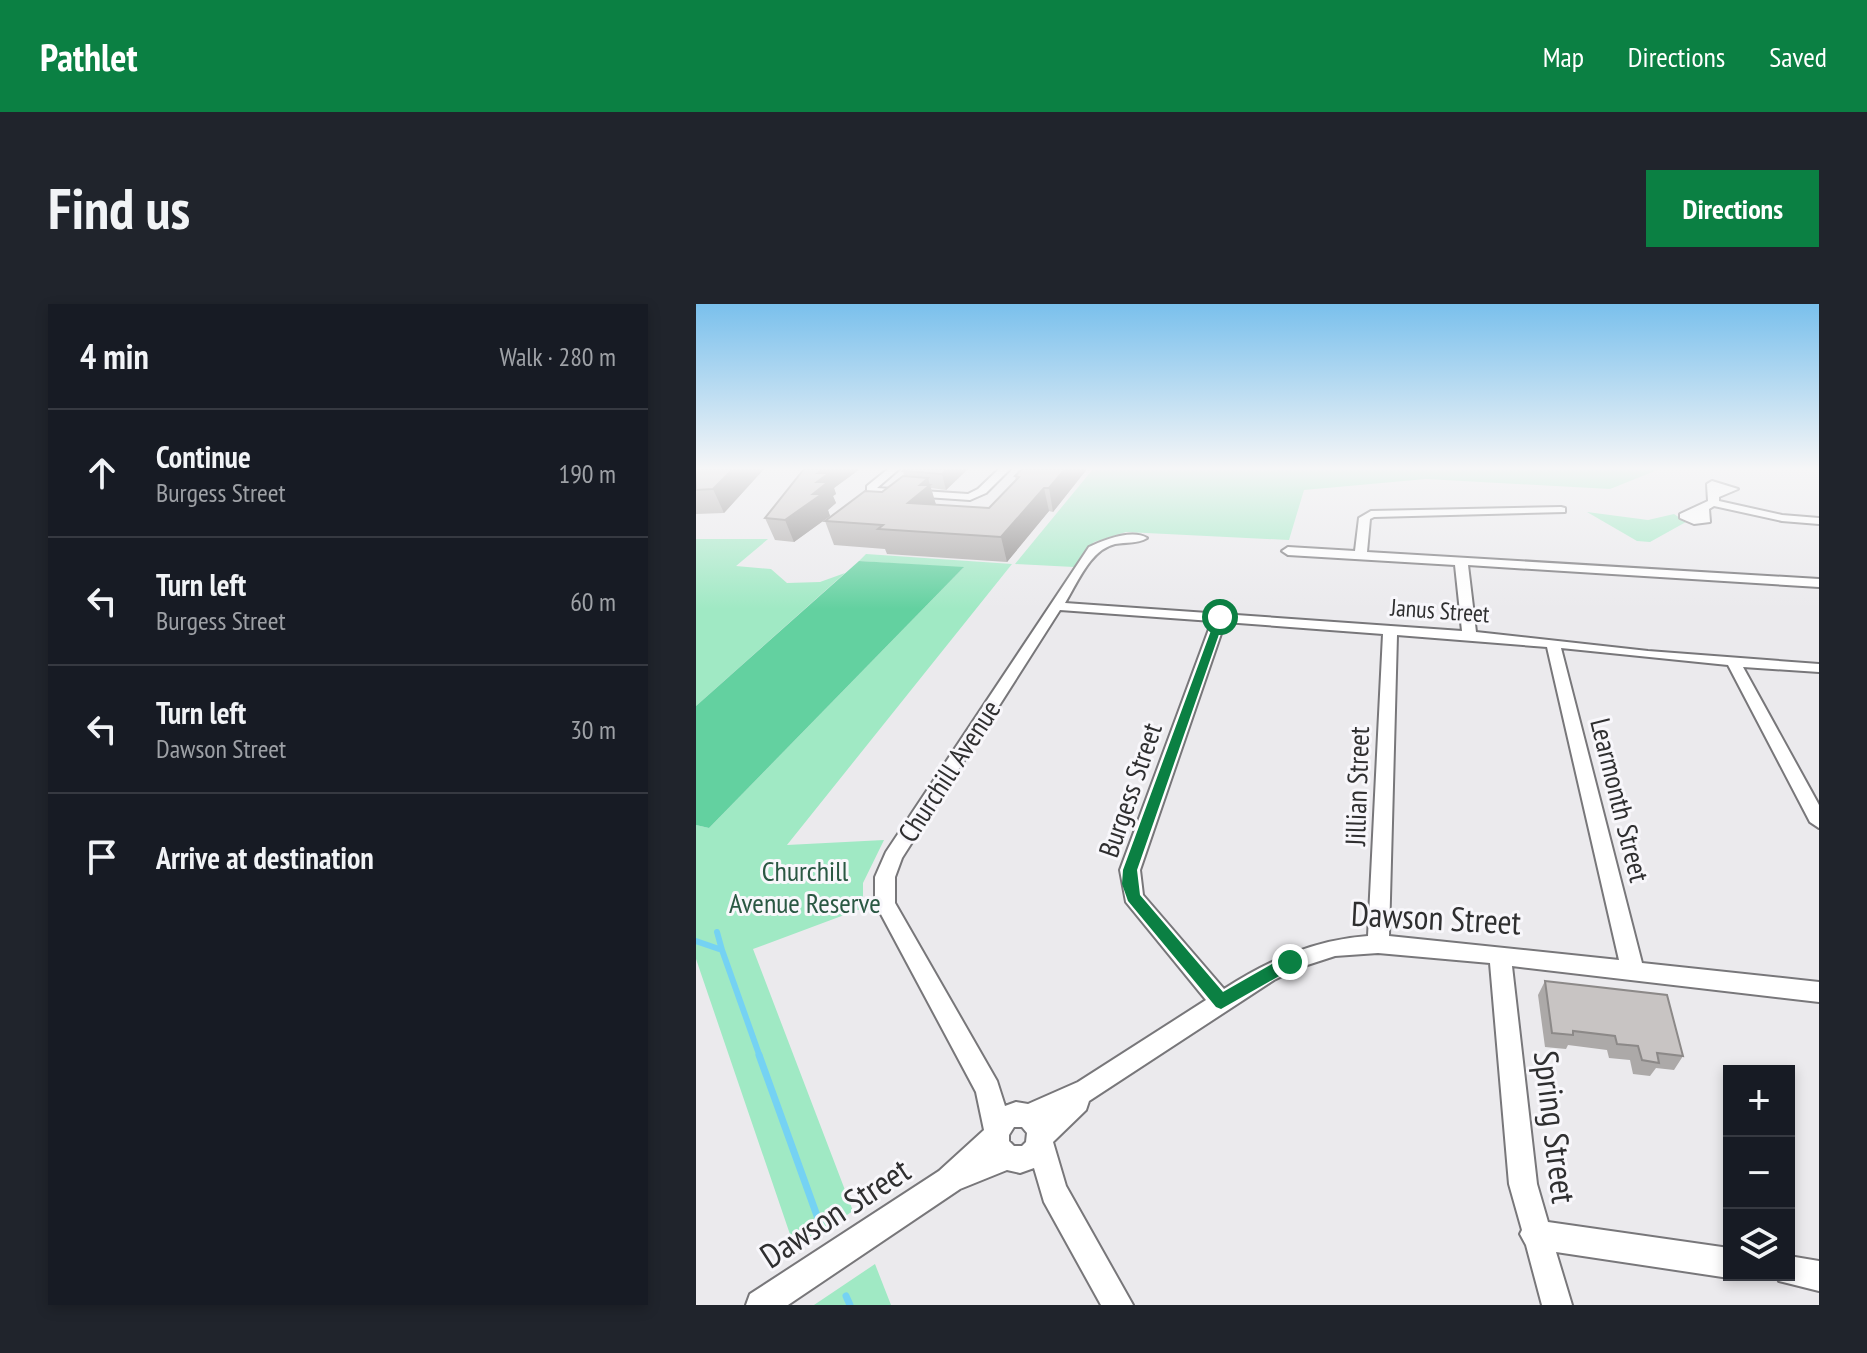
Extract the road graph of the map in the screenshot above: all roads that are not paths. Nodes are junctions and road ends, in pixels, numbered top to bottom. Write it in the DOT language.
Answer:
graph roads {
  1 [pos="1368,516"];
  2 [pos="1772,516"];
  3 [pos="1819,521"];
  4 [pos="1141,538"];
  5 [pos="1288,551"];
  6 [pos="1361,555"];
  7 [pos="1461,561"];
  8 [pos="1819,583"];
  9 [pos="1058,606"];
  10 [pos="1220,617"];
  11 [pos="1390,630"];
  12 [pos="1469,635"];
  13 [pos="1553,643"];
  14 [pos="1733,661"];
  15 [pos="1819,668"];
  16 [pos="1819,822"];
  17 [pos="1378,944"];
  18 [pos="1500,955"];
  19 [pos="1633,971"];
  20 [pos="1819,992"];
  21 [pos="1221,1002"];
  22 [pos="1018,1136"];
  23 [pos="1534,1234"];
  24 [pos="1723,1262"];
  25 [pos="1795,1272"];
  26 [pos="1819,1276"];
  27 [pos="761,1305"];
  28 [pos="1118,1305"];
  29 [pos="1557,1305"];
  1 -- 6 [label="street"];
  2 -- 3 [label="street"];
  4 -- 9 [label="street, Churchill Avenue"];
  5 -- 6 [label="street"];
  6 -- 7 [label="street"];
  7 -- 8 [label="street"];
  7 -- 12 [label="street"];
  9 -- 10 [label="street, Janus Street"];
  9 -- 22 [label="street, Churchill Avenue"];
  10 -- 11 [label="street, Janus Street"];
  10 -- 21 [label="street, Burgess Street"];
  11 -- 12 [label="street, Janus Street"];
  11 -- 17 [label="street, Jillian Street"];
  12 -- 13 [label="street, Janus Street"];
  13 -- 14 [label="street, Janus Street"];
  13 -- 19 [label="street, Learmonth Street"];
  14 -- 15 [label="street, Janus Street"];
  14 -- 16 [label="street"];
  17 -- 18 [label="street, Dawson Street"];
  17 -- 21 [label="street, Dawson Street"];
  18 -- 19 [label="street, Dawson Street"];
  18 -- 23 [label="street, Spring Street"];
  19 -- 20 [label="street, Dawson Street"];
  21 -- 22 [label="street, Dawson Street"];
  22 -- 27 [label="street, Dawson Street"];
  22 -- 28 [label="street"];
  23 -- 24 [label="street"];
  23 -- 29 [label="street, Spring Street"];
  25 -- 26 [label="street"];
}
